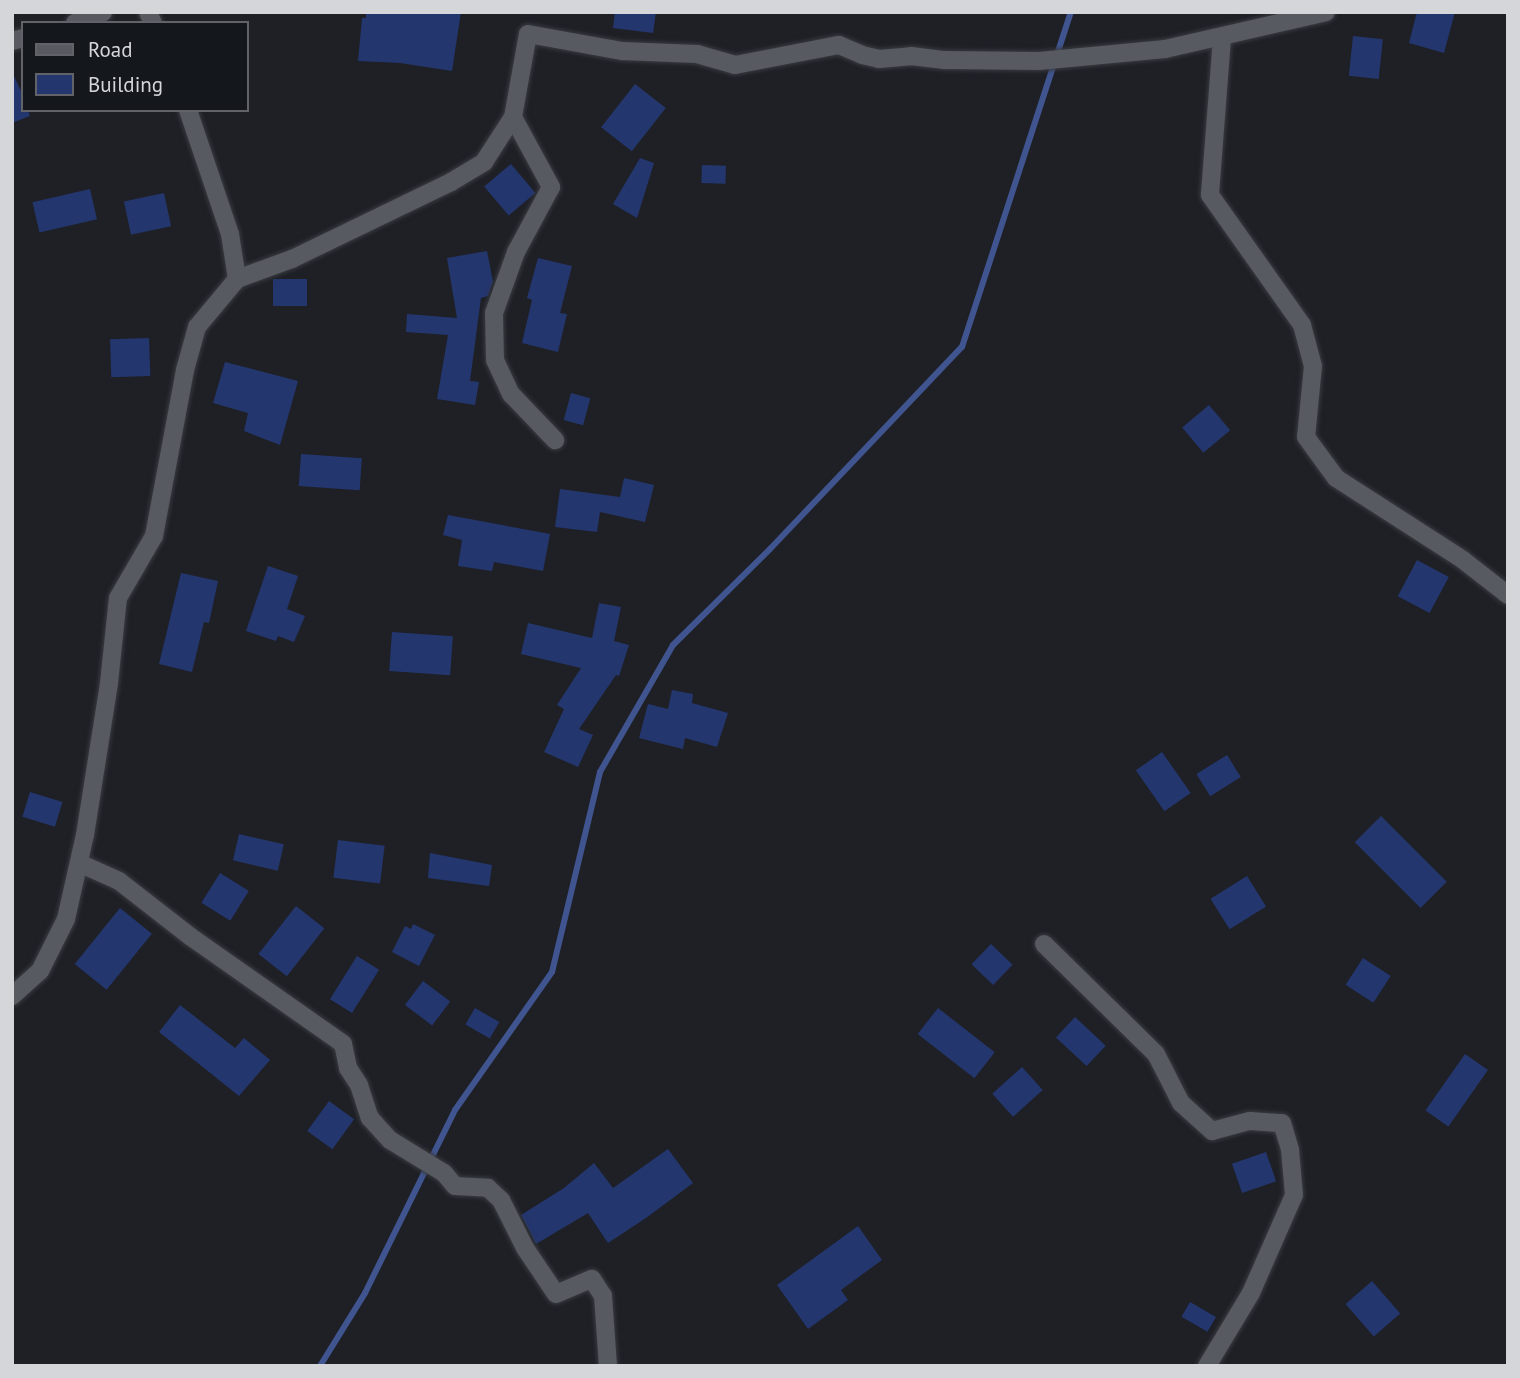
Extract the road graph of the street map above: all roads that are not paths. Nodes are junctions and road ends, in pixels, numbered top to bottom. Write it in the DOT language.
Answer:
graph roads {
  1 [pos="103,12"];
  2 [pos="1326,12"];
  3 [pos="80,21"];
  4 [pos="1222,37"];
  5 [pos="189,112"];
  6 [pos="513,117"];
  7 [pos="236,279"];
  8 [pos="555,440"];
  9 [pos="1508,594"];
  10 [pos="79,863"];
  11 [pos="1044,944"];
  12 [pos="12,996"];
  13 [pos="608,1366"];
  14 [pos="1207,1366"];
  1 -- 3 [label="street"];
  2 -- 4 [label="street"];
  4 -- 6 [label="street"];
  4 -- 9 [label="street"];
  5 -- 7 [label="street"];
  6 -- 7 [label="street"];
  6 -- 8 [label="street"];
  7 -- 10 [label="street"];
  10 -- 12 [label="street"];
  10 -- 13 [label="street"];
  11 -- 14 [label="street"];
}
